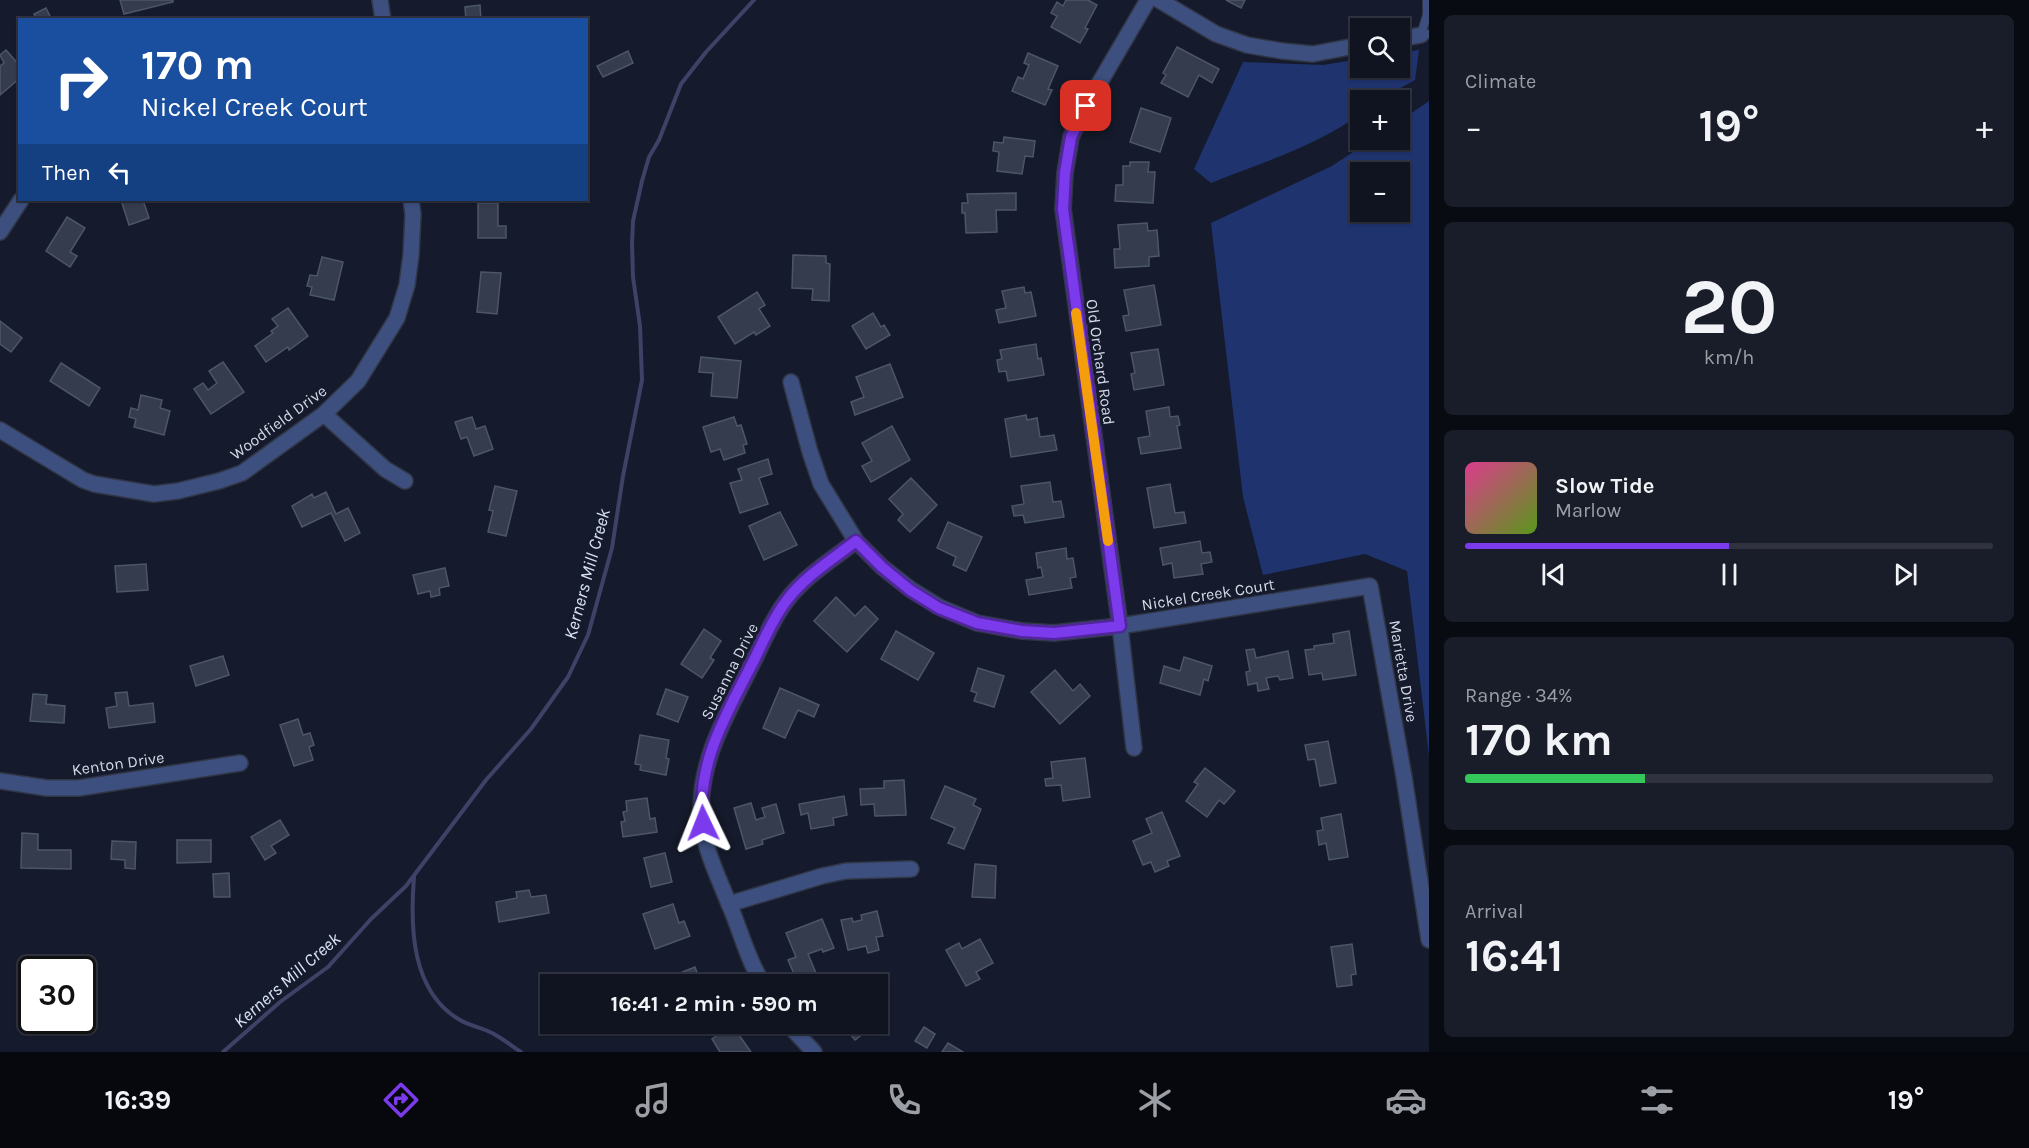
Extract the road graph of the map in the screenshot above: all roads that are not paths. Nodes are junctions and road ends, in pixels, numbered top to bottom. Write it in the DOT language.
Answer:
graph roads {
  1 [pos="380,0"];
  2 [pos="1148,0"];
  3 [pos="1159,0"];
  4 [pos="1427,0"];
  5 [pos="383,18"];
  6 [pos="1425,35"];
  7 [pos="1410,37"];
  8 [pos="1350,47"];
  9 [pos="20,201"];
  10 [pos="411,201"];
  11 [pos="0,232"];
  12 [pos="791,382"];
  13 [pos="324,414"];
  14 [pos="0,430"];
  15 [pos="405,480"];
  16 [pos="856,541"];
  17 [pos="1370,586"];
  18 [pos="1120,626"];
  19 [pos="1134,747"];
  20 [pos="240,763"];
  21 [pos="0,781"];
  22 [pos="911,869"];
  23 [pos="1424,871"];
  24 [pos="729,904"];
  25 [pos="1429,940"];
  26 [pos="757,974"];
  27 [pos="797,1034"];
  28 [pos="814,1052"];
  1 -- 5 [label="street"];
  2 -- 18 [label="street, Old Orchard Road"];
  3 -- 8 [label="street"];
  4 -- 6 [label="lane"];
  6 -- 7 [label="street"];
  9 -- 11 [label="street"];
  10 -- 13 [label="street, Woodfield Drive"];
  12 -- 16 [label="street, Nickel Creek Court"];
  13 -- 14 [label="street, Woodfield Drive"];
  13 -- 15 [label="street"];
  16 -- 18 [label="street, Nickel Creek Court"];
  16 -- 24 [label="street, Susanna Drive"];
  17 -- 18 [label="street, Nickel Creek Court"];
  17 -- 23 [label="street, Marietta Drive"];
  18 -- 19 [label="street, Old Orchard Road"];
  20 -- 21 [label="street, Kenton Drive"];
  22 -- 24 [label="street"];
  23 -- 25 [label="street, Marietta Drive"];
  24 -- 26 [label="street, Susanna Drive"];
  27 -- 28 [label="street"];
}
